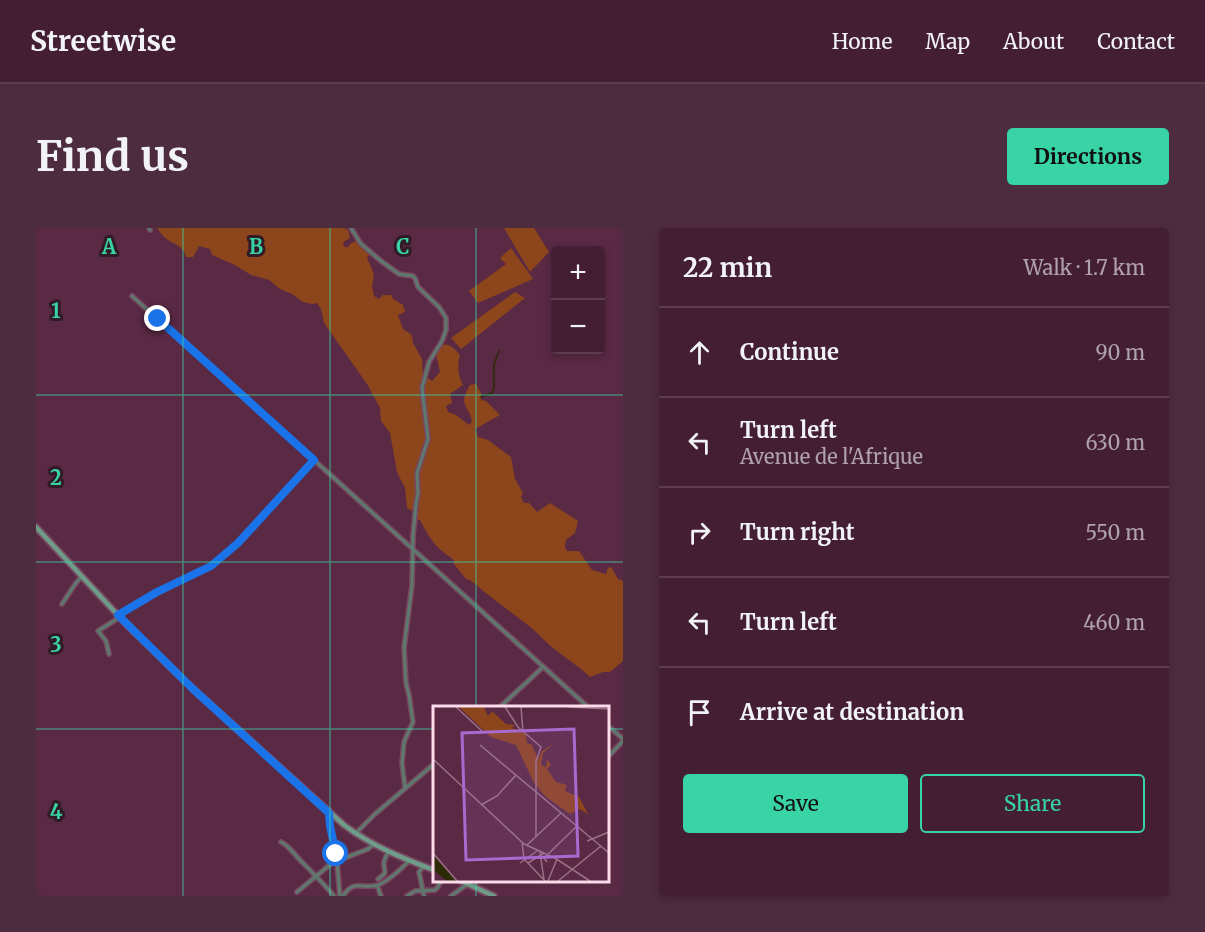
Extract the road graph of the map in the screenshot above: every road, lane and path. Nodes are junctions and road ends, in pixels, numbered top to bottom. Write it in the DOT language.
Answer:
graph roads {
  1 [pos="351,228"];
  2 [pos="356,228"];
  3 [pos="358,240"];
  4 [pos="132,296"];
  5 [pos="314,460"];
  6 [pos="36,527"];
  7 [pos="413,549"];
  8 [pos="82,576"];
  9 [pos="62,604"];
  10 [pos="119,616"];
  11 [pos="109,654"];
  12 [pos="543,667"];
  13 [pos="501,706"];
  14 [pos="587,706"];
  15 [pos="608,726"];
  16 [pos="623,740"];
  17 [pos="608,757"];
  18 [pos="433,765"];
  19 [pos="405,788"];
  20 [pos="329,813"];
  21 [pos="355,834"];
  22 [pos="281,842"];
  23 [pos="373,844"];
  24 [pos="388,852"];
  25 [pos="409,861"];
  26 [pos="337,862"];
  27 [pos="423,866"];
  28 [pos="390,867"];
  29 [pos="386,870"];
  30 [pos="433,870"];
  31 [pos="317,876"];
  32 [pos="378,879"];
  33 [pos="440,881"];
  34 [pos="470,881"];
  35 [pos="377,885"];
  36 [pos="297,891"];
  37 [pos="423,894"];
  38 [pos="334,896"];
  39 [pos="341,896"];
  40 [pos="381,896"];
  41 [pos="407,896"];
  42 [pos="451,896"];
  43 [pos="494,896"];
  1 -- 3 [label="street"];
  2 -- 3 [label="street"];
  3 -- 7 [label="street"];
  4 -- 5 [label="street"];
  5 -- 7 [label="street"];
  5 -- 10 [label="street"];
  6 -- 8 [label="main road"];
  7 -- 12 [label="street"];
  7 -- 19 [label="street"];
  8 -- 9 [label="street"];
  8 -- 10 [label="main road"];
  10 -- 11 [label="street"];
  10 -- 20 [label="main road"];
  12 -- 13 [label="street"];
  12 -- 14 [label="street"];
  15 -- 16 [label="street"];
  16 -- 17 [label="street"];
  18 -- 19 [label="street"];
  19 -- 21 [label="street"];
  20 -- 21 [label="main road"];
  20 -- 26 [label="street"];
  21 -- 23 [label="main road"];
  22 -- 31 [label="street"];
  23 -- 24 [label="main road"];
  23 -- 26 [label="street"];
  24 -- 25 [label="main road"];
  24 -- 29 [label="street"];
  25 -- 27 [label="main road"];
  25 -- 35 [label="street"];
  26 -- 31 [label="street"];
  26 -- 39 [label="street"];
  27 -- 30 [label="main road"];
  27 -- 37 [label="street"];
  28 -- 29 [label="street"];
  29 -- 32 [label="street"];
  31 -- 36 [label="street"];
  31 -- 38 [label="street"];
  33 -- 37 [label="street"];
  34 -- 42 [label="street"];
  34 -- 43 [label="main road"];
  35 -- 39 [label="street"];
  35 -- 40 [label="street"];
  37 -- 41 [label="street"];
}
